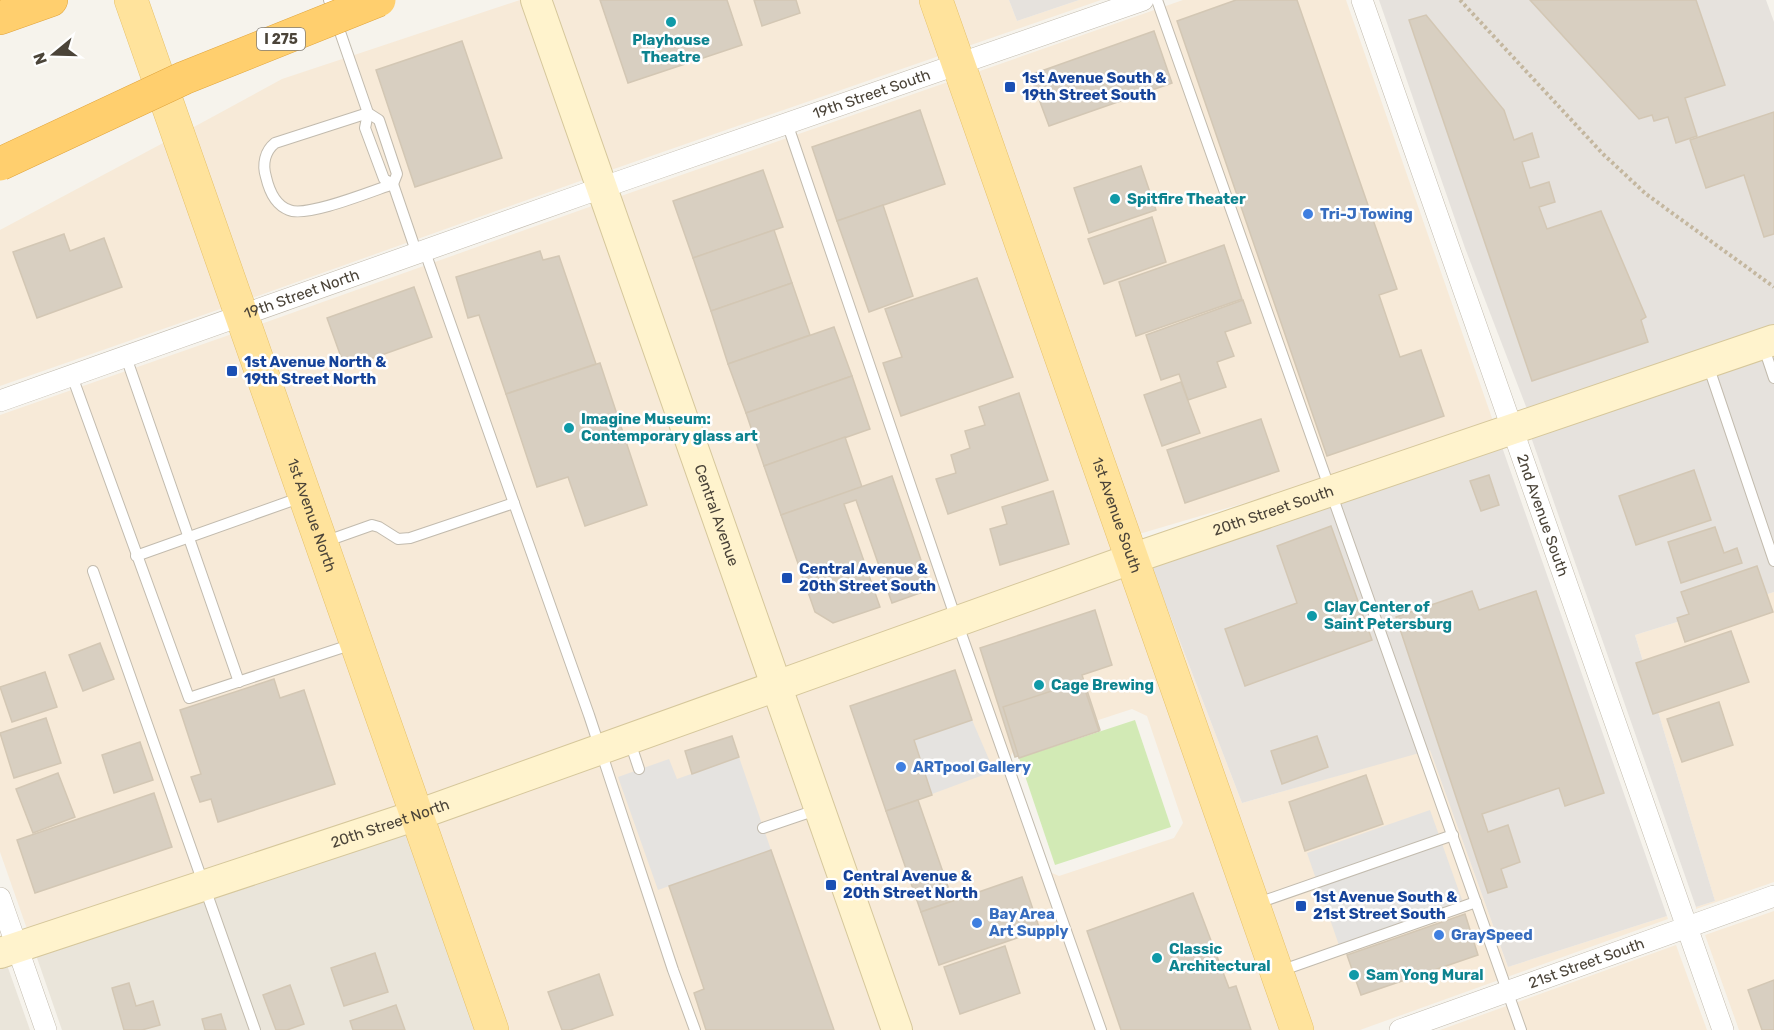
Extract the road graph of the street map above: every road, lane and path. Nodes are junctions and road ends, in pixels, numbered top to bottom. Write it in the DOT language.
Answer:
graph roads {
  1 [pos="51,0"];
  2 [pos="131,0"];
  3 [pos="329,0"];
  4 [pos="379,0"];
  5 [pos="536,0"];
  6 [pos="936,0"];
  7 [pos="1143,0"];
  8 [pos="1157,0"];
  9 [pos="1362,0"];
  10 [pos="1460,0"];
  11 [pos="0,18"];
  12 [pos="958,64"];
  13 [pos="368,112"];
  14 [pos="787,123"];
  15 [pos="0,164"];
  16 [pos="393,184"];
  17 [pos="601,188"];
  18 [pos="421,253"];
  19 [pos="1774,286"];
  20 [pos="242,316"];
  21 [pos="1768,342"];
  22 [pos="126,357"];
  23 [pos="1707,362"];
  24 [pos="72,376"];
  25 [pos="1774,378"];
  26 [pos="0,401"];
  27 [pos="1512,429"];
  28 [pos="1332,491"];
  29 [pos="305,496"];
  30 [pos="514,503"];
  31 [pos="189,537"];
  32 [pos="321,543"];
  33 [pos="136,556"];
  34 [pos="1131,559"];
  35 [pos="1774,561"];
  36 [pos="93,571"];
  37 [pos="957,622"];
  38 [pos="356,643"];
  39 [pos="239,682"];
  40 [pos="776,687"];
  41 [pos="629,738"];
  42 [pos="600,749"];
  43 [pos="639,769"];
  44 [pos="819,809"];
  45 [pos="417,815"];
  46 [pos="764,828"];
  47 [pos="1453,835"];
  48 [pos="204,885"];
  49 [pos="1774,896"];
  50 [pos="0,898"];
  51 [pos="1476,902"];
  52 [pos="1253,904"];
  53 [pos="1686,927"];
  54 [pos="8,949"];
  55 [pos="1276,972"];
  56 [pos="1508,991"];
  57 [pos="46,1030"];
  58 [pos="255,1030"];
  59 [pos="492,1030"];
  60 [pos="695,1030"];
  61 [pos="897,1030"];
  62 [pos="1101,1030"];
  63 [pos="1297,1030"];
  64 [pos="1400,1030"];
  65 [pos="1521,1030"];
  66 [pos="1724,1030"];
  1 -- 11 [label="highway"];
  2 -- 20 [label="main road, 1st Avenue North"];
  3 -- 13 [label="lane"];
  4 -- 15 [label="highway, I 275, bridge"];
  5 -- 17 [label="street, Central Avenue"];
  6 -- 12 [label="main road, 1st Avenue South"];
  7 -- 12 [label="street, 19th Street South"];
  8 -- 28 [label="lane"];
  9 -- 27 [label="street, 2nd Avenue South"];
  10 -- 19 [label="path"];
  12 -- 14 [label="street, 19th Street South"];
  12 -- 34 [label="main road, 1st Avenue South"];
  13 -- 16 [label="lane"];
  13 -- 16 [label="lane"];
  14 -- 17 [label="street, 19th Street South"];
  14 -- 37 [label="lane"];
  16 -- 18 [label="lane"];
  17 -- 18 [label="street, 19th Street North"];
  17 -- 40 [label="street, Central Avenue"];
  18 -- 20 [label="street, 19th Street North"];
  18 -- 30 [label="lane"];
  20 -- 22 [label="street, 19th Street North"];
  20 -- 29 [label="main road, 1st Avenue North"];
  21 -- 23 [label="street, 20th Street South"];
  21 -- 25 [label="lane"];
  22 -- 24 [label="street, 19th Street North"];
  22 -- 31 [label="lane"];
  23 -- 27 [label="street, 20th Street South"];
  23 -- 35 [label="lane"];
  24 -- 26 [label="street, 19th Street North"];
  24 -- 33 [label="lane"];
  27 -- 28 [label="street, 20th Street South"];
  27 -- 53 [label="street, 2nd Avenue South"];
  28 -- 34 [label="street, 20th Street South"];
  28 -- 47 [label="lane"];
  29 -- 31 [label="lane"];
  29 -- 32 [label="main road, 1st Avenue North"];
  30 -- 32 [label="lane"];
  30 -- 42 [label="lane"];
  31 -- 33 [label="lane"];
  31 -- 39 [label="lane"];
  32 -- 38 [label="main road, 1st Avenue North"];
  33 -- 39 [label="lane"];
  34 -- 37 [label="street, 20th Street South"];
  34 -- 52 [label="main road, 1st Avenue South"];
  36 -- 48 [label="lane"];
  37 -- 40 [label="street, 20th Street South"];
  37 -- 62 [label="lane"];
  38 -- 39 [label="lane"];
  38 -- 45 [label="main road, 1st Avenue North"];
  40 -- 41 [label="street, 20th Street North"];
  40 -- 44 [label="street, Central Avenue"];
  41 -- 42 [label="street, 20th Street North"];
  41 -- 43 [label="lane"];
  42 -- 45 [label="street, 20th Street North"];
  42 -- 60 [label="lane"];
  44 -- 46 [label="lane"];
  44 -- 61 [label="street, Central Avenue"];
  45 -- 48 [label="street, 20th Street North"];
  45 -- 59 [label="main road, 1st Avenue North"];
  47 -- 51 [label="lane"];
  47 -- 52 [label="lane"];
  48 -- 54 [label="street, 20th Street North"];
  48 -- 58 [label="lane"];
  49 -- 53 [label="street, 21st Street South"];
  50 -- 54 [label="street"];
  51 -- 55 [label="lane"];
  51 -- 56 [label="lane"];
  52 -- 55 [label="main road, 1st Avenue South"];
  53 -- 56 [label="street, 21st Street South"];
  53 -- 66 [label="street, 2nd Avenue South"];
  54 -- 57 [label="street"];
  55 -- 63 [label="main road, 1st Avenue South"];
  56 -- 64 [label="street, 21st Street South"];
  56 -- 65 [label="lane"];
}
